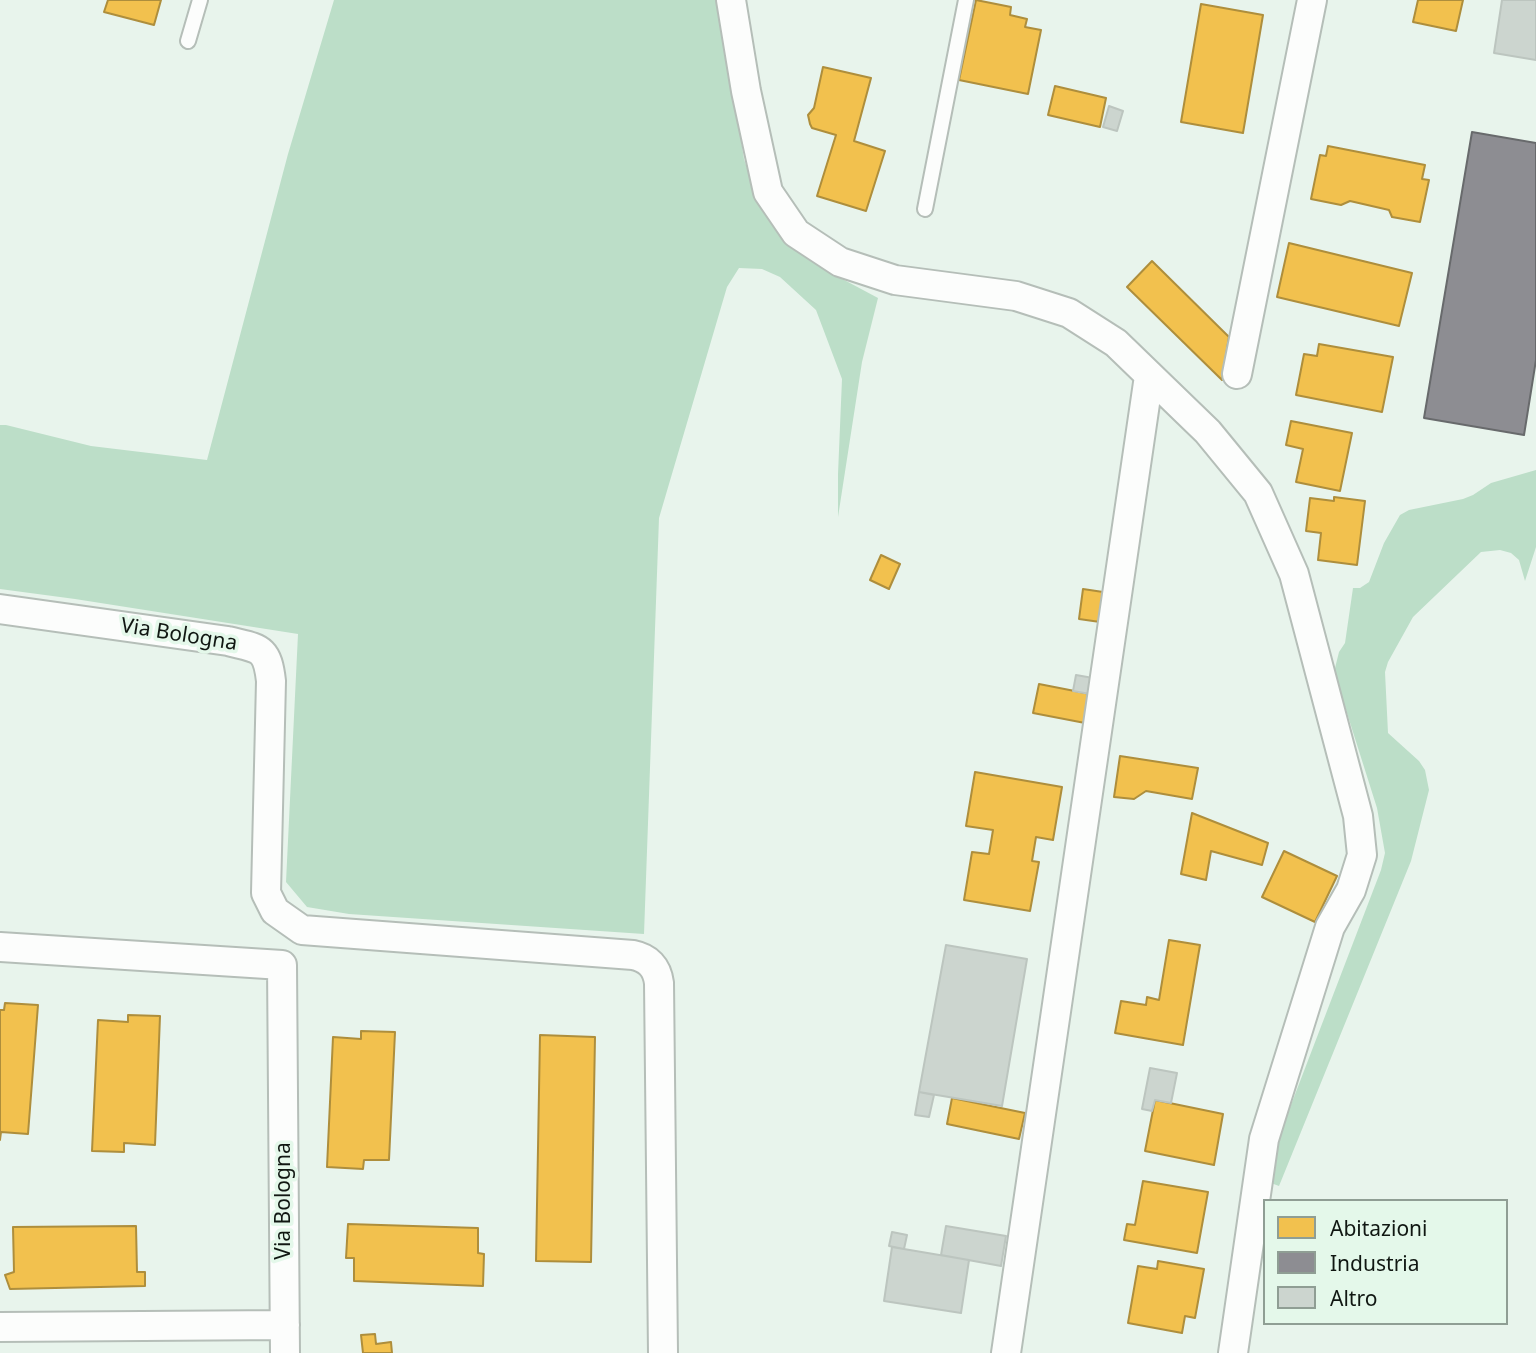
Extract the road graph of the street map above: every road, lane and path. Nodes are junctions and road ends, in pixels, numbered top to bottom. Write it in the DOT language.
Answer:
graph roads {
  1 [pos="200,0"];
  2 [pos="731,0"];
  3 [pos="966,0"];
  4 [pos="1312,0"];
  5 [pos="188,41"];
  6 [pos="925,209"];
  7 [pos="1237,374"];
  8 [pos="1149,376"];
  9 [pos="0,609"];
  10 [pos="0,947"];
  11 [pos="285,1325"];
  12 [pos="0,1327"];
  13 [pos="285,1353"];
  14 [pos="663,1353"];
  15 [pos="1006,1353"];
  16 [pos="1233,1353"];
  1 -- 5 [label="lane"];
  2 -- 8 [label="street"];
  3 -- 6 [label="lane"];
  4 -- 7 [label="street"];
  8 -- 15 [label="street"];
  8 -- 16 [label="street"];
  9 -- 14 [label="street, Via Bologna"];
  10 -- 11 [label="street, Via Bologna"];
  11 -- 12 [label="street"];
  11 -- 13 [label="street, Via Bologna"];
}
